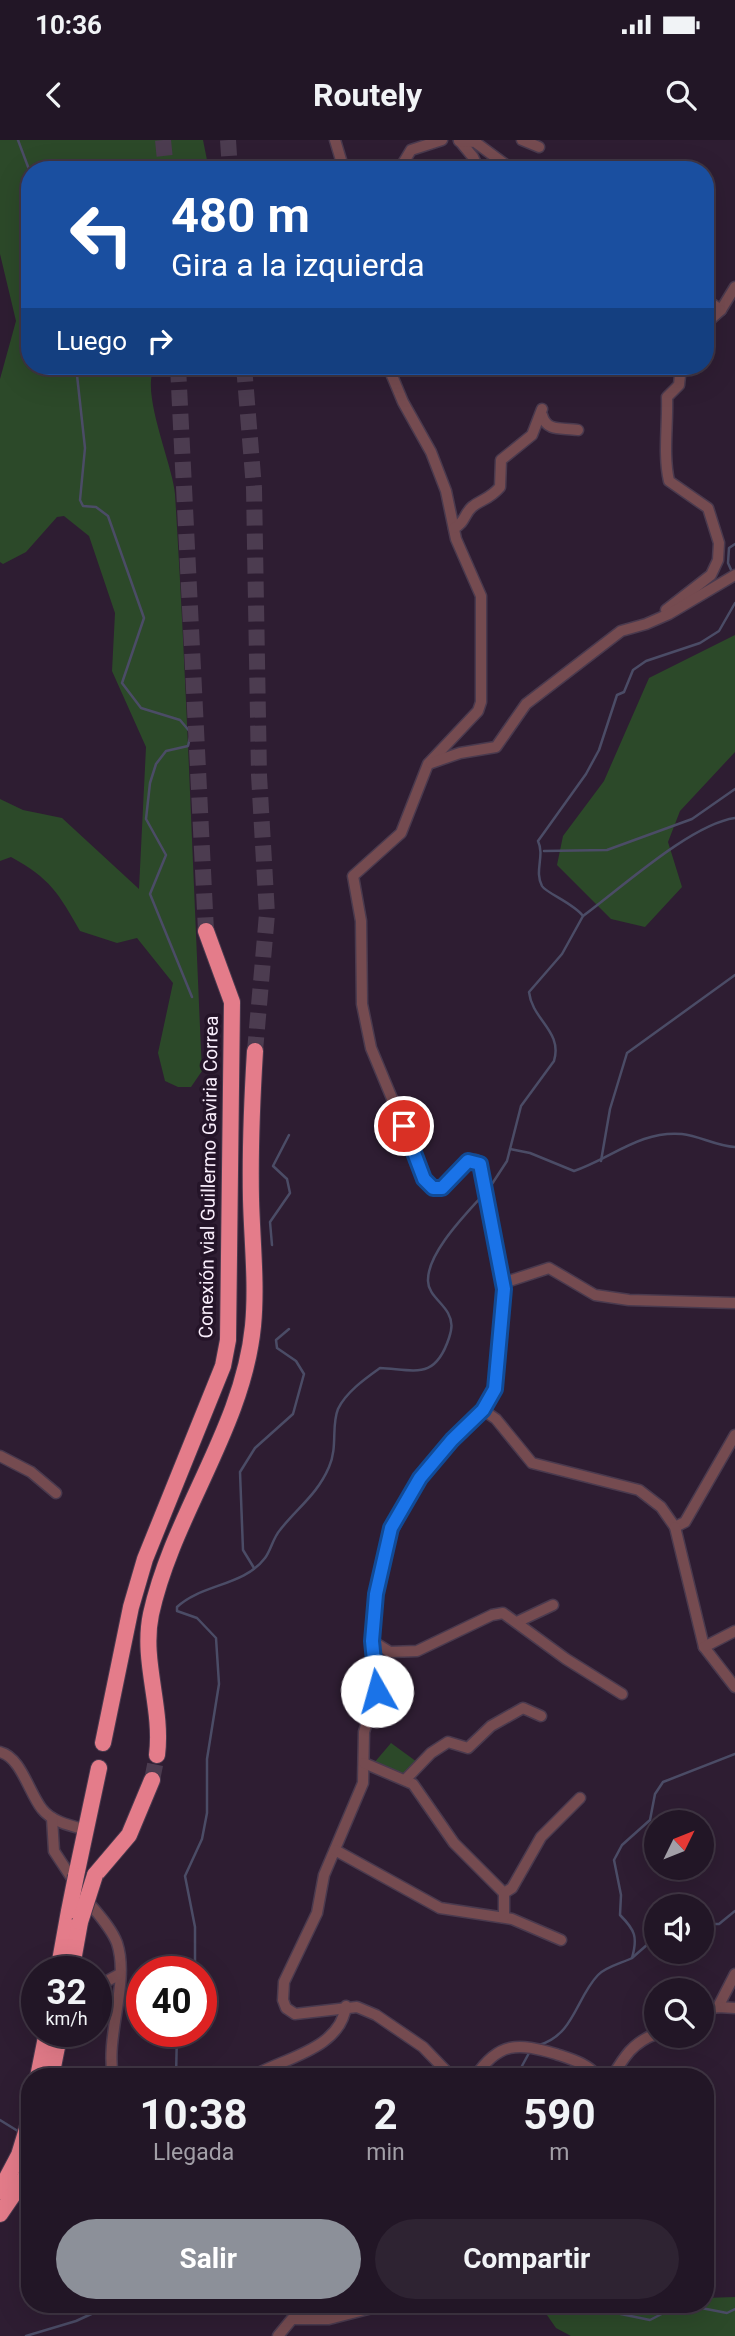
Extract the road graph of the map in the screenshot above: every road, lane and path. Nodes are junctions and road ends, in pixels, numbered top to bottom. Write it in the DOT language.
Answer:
graph roads {
  1 [pos="335,140"];
  2 [pos="442,140"];
  3 [pos="459,140"];
  4 [pos="522,140"];
  5 [pos="539,147"];
  6 [pos="341,161"];
  7 [pos="404,161"];
  8 [pos="476,161"];
  9 [pos="501,161"];
  10 [pos="735,287"];
  11 [pos="714,305"];
  12 [pos="721,310"];
  13 [pos="714,316"];
  14 [pos="392,375"];
  15 [pos="680,375"];
  16 [pos="578,430"];
  17 [pos="454,528"];
  18 [pos="735,575"];
  19 [pos="653,621"];
  20 [pos="428,764"];
  21 [pos="206,931"];
  22 [pos="255,1051"];
  23 [pos="503,1283"];
  24 [pos="735,1303"];
  25 [pos="483,1410"];
  26 [pos="735,1435"];
  27 [pos="0,1456"];
  28 [pos="56,1493"];
  29 [pos="675,1527"];
  30 [pos="553,1605"];
  31 [pos="517,1622"];
  32 [pos="735,1631"];
  33 [pos="372,1641"];
  34 [pos="704,1647"];
  35 [pos="735,1687"];
  36 [pos="622,1694"];
  37 [pos="541,1716"];
  38 [pos="103,1743"];
  39 [pos="0,1752"];
  40 [pos="157,1755"];
  41 [pos="364,1763"];
  42 [pos="99,1768"];
  43 [pos="152,1780"];
  44 [pos="405,1780"];
  45 [pos="580,1798"];
  46 [pos="52,1818"];
  47 [pos="87,1830"];
  48 [pos="335,1850"];
  49 [pos="504,1893"];
  50 [pos="75,1917"];
  51 [pos="504,1917"];
  52 [pos="561,1940"];
  53 [pos="63,1956"];
  54 [pos="72,1956"];
  55 [pos="120,1974"];
  56 [pos="735,1974"];
  57 [pos="112,1979"];
  58 [pos="112,2000"];
  59 [pos="116,2004"];
  60 [pos="346,2006"];
  61 [pos="718,2007"];
  62 [pos="714,2008"];
  63 [pos="735,2008"];
  64 [pos="644,2040"];
  65 [pos="44,2047"];
  66 [pos="57,2047"];
  67 [pos="40,2068"];
  68 [pos="53,2068"];
  69 [pos="113,2068"];
  70 [pos="267,2068"];
  71 [pos="443,2068"];
  72 [pos="483,2068"];
  73 [pos="591,2068"];
  74 [pos="618,2068"];
  75 [pos="21,2148"];
  76 [pos="21,2183"];
  77 [pos="0,2191"];
  78 [pos="0,2214"];
  79 [pos="353,2313"];
  80 [pos="278,2336"];
  1 -- 6 [label="street"];
  2 -- 7 [label="street"];
  3 -- 8 [label="street"];
  3 -- 9 [label="street"];
  4 -- 5 [label="street"];
  10 -- 12 [label="street"];
  11 -- 12 [label="street"];
  12 -- 13 [label="street"];
  14 -- 17 [label="street"];
  15 -- 19 [label="street"];
  16 -- 17 [label="street"];
  17 -- 20 [label="street"];
  18 -- 19 [label="street"];
  19 -- 20 [label="street"];
  20 -- 23 [label="street"];
  21 -- 38 [label="highway, Conexión vial Guillermo Gaviria Correa"];
  22 -- 40 [label="highway"];
  23 -- 24 [label="street"];
  23 -- 25 [label="street"];
  25 -- 29 [label="street"];
  25 -- 33 [label="street"];
  26 -- 29 [label="street"];
  27 -- 28 [label="street"];
  29 -- 34 [label="street"];
  30 -- 31 [label="street"];
  31 -- 33 [label="street"];
  31 -- 36 [label="street"];
  32 -- 34 [label="street"];
  33 -- 41 [label="street"];
  34 -- 35 [label="street"];
  37 -- 44 [label="street"];
  39 -- 46 [label="street"];
  41 -- 44 [label="street"];
  41 -- 48 [label="street"];
  42 -- 47 [label="highway"];
  43 -- 50 [label="highway, bridge"];
  44 -- 49 [label="street"];
  45 -- 49 [label="street"];
  46 -- 47 [label="street"];
  46 -- 55 [label="street"];
  47 -- 50 [label="highway, bridge"];
  48 -- 51 [label="street"];
  48 -- 60 [label="street"];
  49 -- 51 [label="street"];
  50 -- 53 [label="highway"];
  50 -- 54 [label="highway"];
  51 -- 52 [label="street"];
  55 -- 57 [label="street"];
  55 -- 59 [label="street"];
  56 -- 61 [label="street"];
  58 -- 59 [label="street"];
  59 -- 69 [label="street"];
  60 -- 70 [label="street"];
  60 -- 71 [label="street"];
  61 -- 62 [label="street"];
  61 -- 63 [label="street"];
  64 -- 74 [label="street"];
  65 -- 67 [label="highway"];
  66 -- 68 [label="highway"];
  72 -- 73 [label="street"];
  75 -- 77 [label="highway"];
  76 -- 78 [label="highway"];
  79 -- 80 [label="street"];
}
